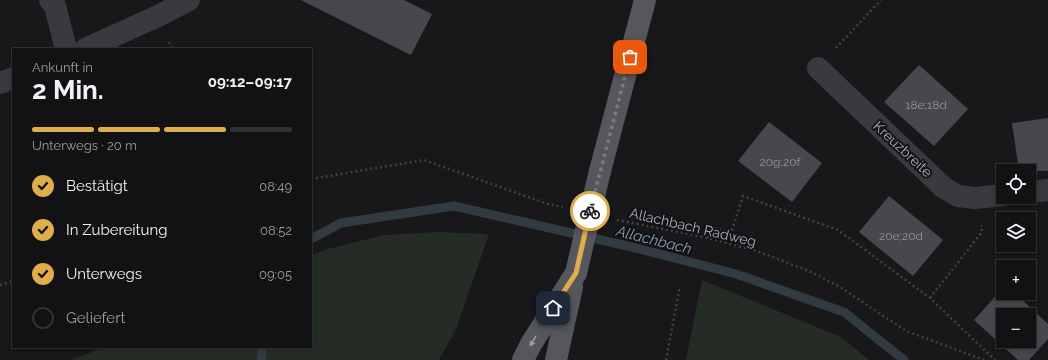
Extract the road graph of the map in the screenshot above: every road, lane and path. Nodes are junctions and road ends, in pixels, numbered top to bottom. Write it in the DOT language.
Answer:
graph roads {
  1 [pos="50,0"];
  2 [pos="189,0"];
  3 [pos="645,0"];
  4 [pos="881,0"];
  5 [pos="66,48"];
  6 [pos="87,48"];
  7 [pos="818,68"];
  8 [pos="12,78"];
  9 [pos="0,83"];
  10 [pos="312,179"];
  11 [pos="1048,190"];
  12 [pos="1036,191"];
  13 [pos="996,196"];
  14 [pos="975,198"];
  15 [pos="570,209"];
  16 [pos="615,219"];
  17 [pos="708,238"];
  18 [pos="576,273"];
  19 [pos="12,281"];
  20 [pos="0,285"];
  21 [pos="680,286"];
  22 [pos="930,298"];
  23 [pos="523,360"];
  24 [pos="556,360"];
  25 [pos="666,360"];
  26 [pos="984,360"];
  27 [pos="996,360"];
  1 -- 5 [label="street"];
  2 -- 6 [label="street"];
  3 -- 18 [label="main road, bridge"];
  4 -- 7 [label="path"];
  7 -- 14 [label="street, Kreuzbreite"];
  8 -- 9 [label="street"];
  10 -- 15 [label="path"];
  11 -- 12 [label="street"];
  13 -- 14 [label="street, Kreuzbreite"];
  14 -- 22 [label="path"];
  16 -- 17 [label="path, Allachbach Radweg"];
  17 -- 22 [label="path"];
  17 -- 26 [label="path, Allachbach Radweg"];
  18 -- 23 [label="main road, one-way"];
  18 -- 24 [label="main road"];
  19 -- 20 [label="path"];
  21 -- 25 [label="path"];
  22 -- 27 [label="path"];
}
